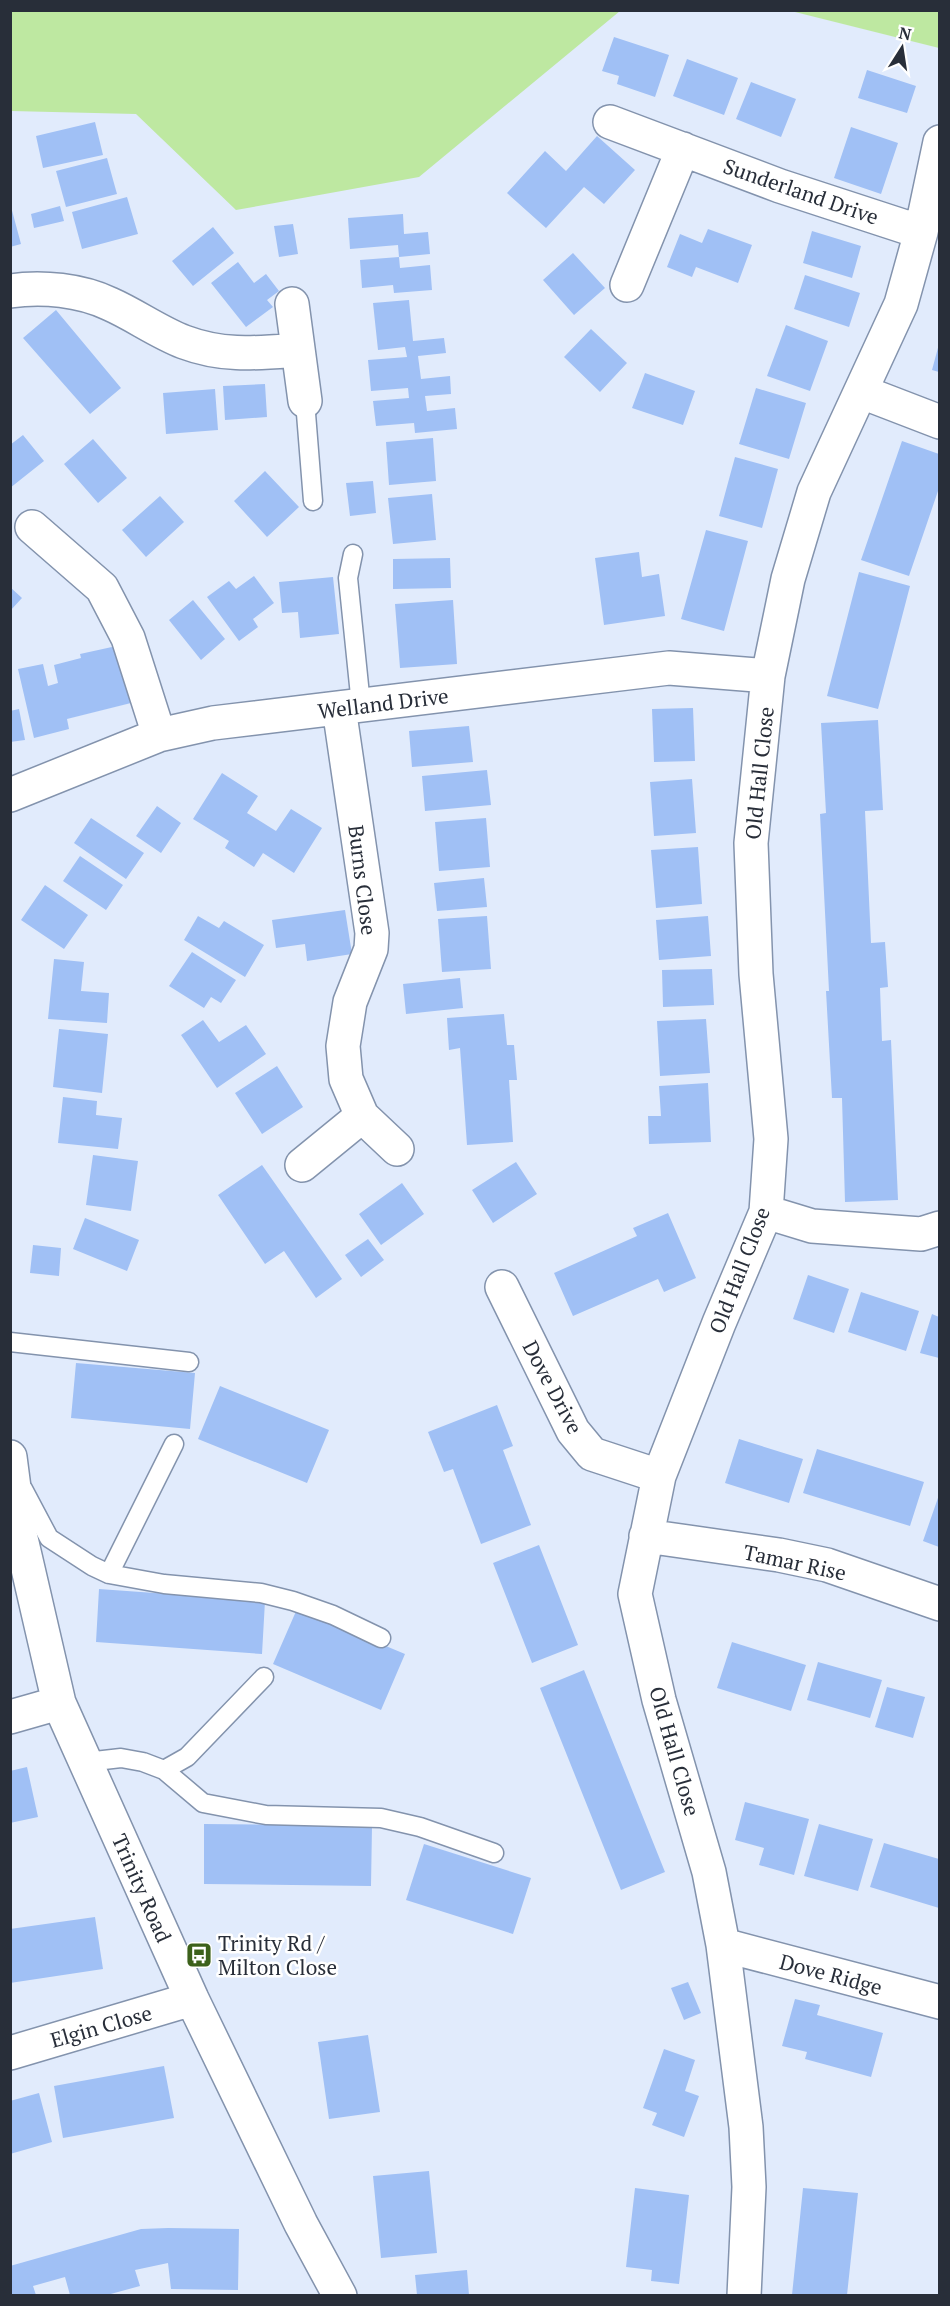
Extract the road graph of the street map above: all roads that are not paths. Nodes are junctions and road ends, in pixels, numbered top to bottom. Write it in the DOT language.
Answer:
graph roads {
  1 [pos="610,122"];
  2 [pos="939,142"];
  3 [pos="682,149"];
  4 [pos="921,232"];
  5 [pos="627,285"];
  6 [pos="10,291"];
  7 [pos="292,304"];
  8 [pos="298,350"];
  9 [pos="862,392"];
  10 [pos="305,401"];
  11 [pos="939,422"];
  12 [pos="313,501"];
  13 [pos="32,527"];
  14 [pos="353,554"];
  15 [pos="768,676"];
  16 [pos="350,706"];
  17 [pos="159,735"];
  18 [pos="10,795"];
  19 [pos="362,1116"];
  20 [pos="397,1149"];
  21 [pos="302,1165"];
  22 [pos="766,1212"];
  23 [pos="939,1228"];
  24 [pos="502,1287"];
  25 [pos="10,1342"];
  26 [pos="189,1362"];
  27 [pos="174,1444"];
  28 [pos="11,1463"];
  29 [pos="660,1476"];
  30 [pos="646,1536"];
  31 [pos="109,1574"];
  32 [pos="939,1604"];
  33 [pos="381,1638"];
  34 [pos="264,1677"];
  35 [pos="59,1703"];
  36 [pos="10,1717"];
  37 [pos="86,1762"];
  38 [pos="164,1770"];
  39 [pos="494,1853"];
  40 [pos="723,1945"];
  41 [pos="192,1999"];
  42 [pos="939,2002"];
  43 [pos="10,2053"];
  44 [pos="340,2295"];
  45 [pos="744,2295"];
  1 -- 3 [label="street, Sunderland Drive"];
  2 -- 4 [label="street, Old Hall Close"];
  3 -- 4 [label="street, Sunderland Drive"];
  3 -- 5 [label="street"];
  4 -- 9 [label="street, Old Hall Close"];
  6 -- 8 [label="street"];
  7 -- 8 [label="street"];
  8 -- 10 [label="street"];
  9 -- 11 [label="street"];
  9 -- 15 [label="street, Old Hall Close"];
  10 -- 12 [label="lane"];
  13 -- 17 [label="street"];
  14 -- 16 [label="lane"];
  15 -- 16 [label="street, Welland Drive"];
  15 -- 22 [label="street, Old Hall Close"];
  16 -- 17 [label="street, Welland Drive"];
  16 -- 19 [label="street, Burns Close"];
  17 -- 18 [label="street, Welland Drive"];
  19 -- 20 [label="street, Burns Close"];
  19 -- 21 [label="street"];
  22 -- 23 [label="street"];
  22 -- 29 [label="street, Old Hall Close"];
  24 -- 29 [label="street, Dove Drive"];
  25 -- 26 [label="lane"];
  27 -- 31 [label="lane"];
  28 -- 31 [label="lane"];
  28 -- 35 [label="street, Trinity Road"];
  29 -- 30 [label="street, Old Hall Close"];
  30 -- 32 [label="street, Tamar Rise"];
  30 -- 40 [label="street, Old Hall Close"];
  31 -- 33 [label="lane"];
  34 -- 38 [label="lane"];
  35 -- 36 [label="street"];
  35 -- 37 [label="street, Trinity Road"];
  37 -- 38 [label="lane"];
  37 -- 41 [label="street, Trinity Road"];
  38 -- 39 [label="lane"];
  40 -- 42 [label="street, Dove Ridge"];
  40 -- 45 [label="street, Old Hall Close"];
  41 -- 43 [label="street, Elgin Close"];
  41 -- 44 [label="street, Trinity Road"];
}
